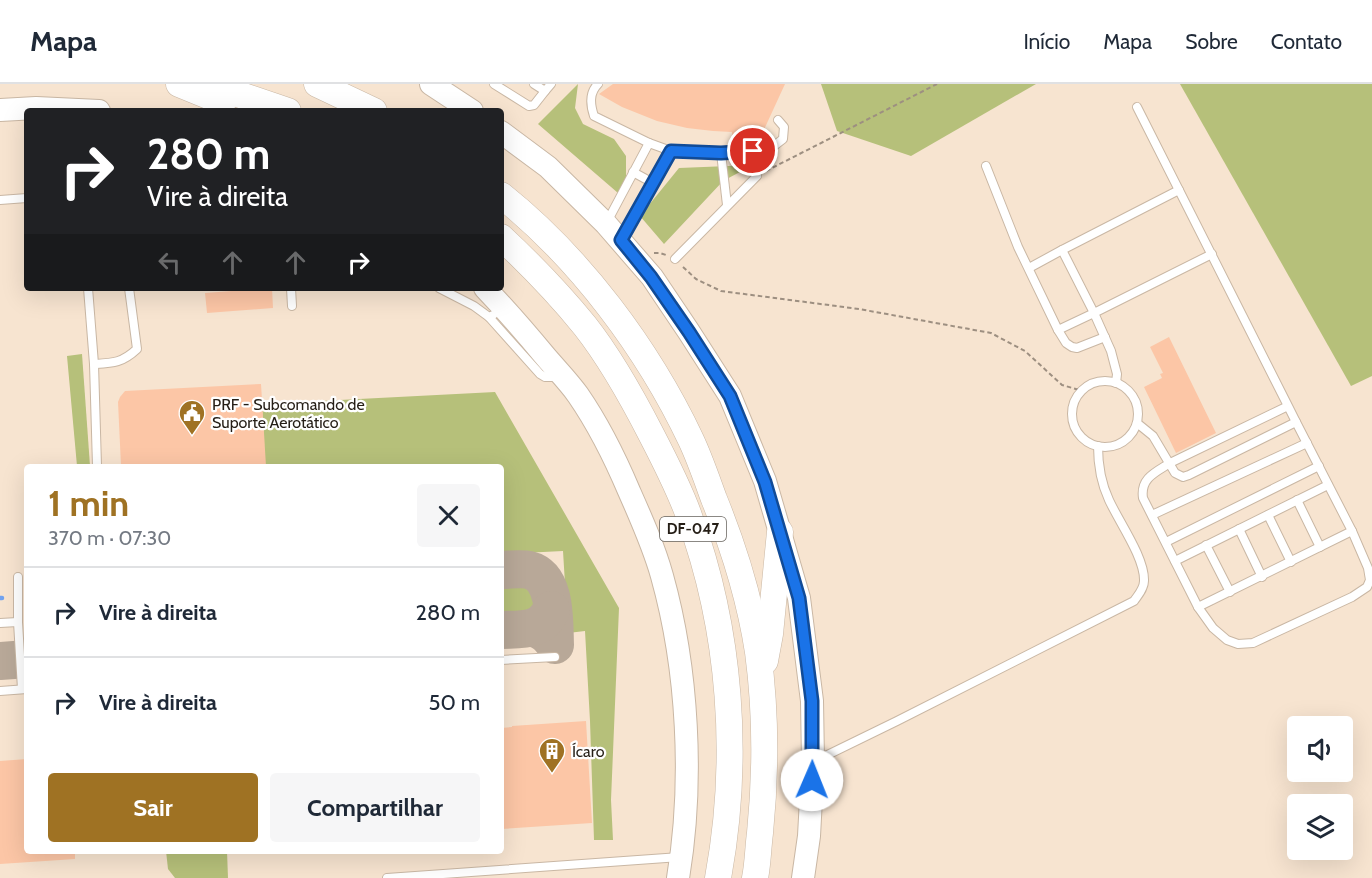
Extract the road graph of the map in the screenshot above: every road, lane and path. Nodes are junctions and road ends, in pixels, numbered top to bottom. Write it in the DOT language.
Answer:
graph roads {
  1 [pos="179,84"];
  2 [pos="208,84"];
  3 [pos="317,84"];
  4 [pos="431,84"];
  5 [pos="495,84"];
  6 [pos="534,84"];
  7 [pos="598,84"];
  8 [pos="937,84"];
  9 [pos="548,88"];
  10 [pos="1137,107"];
  11 [pos="238,108"];
  12 [pos="279,108"];
  13 [pos="368,108"];
  14 [pos="467,108"];
  15 [pos="24,109"];
  16 [pos="0,110"];
  17 [pos="778,120"];
  18 [pos="504,134"];
  19 [pos="649,143"];
  20 [pos="671,151"];
  21 [pos="721,153"];
  22 [pos="986,166"];
  23 [pos="633,172"];
  24 [pos="757,176"];
  25 [pos="653,183"];
  26 [pos="1179,190"];
  27 [pos="504,197"];
  28 [pos="24,198"];
  29 [pos="0,200"];
  30 [pos="727,205"];
  31 [pos="619,239"];
  32 [pos="504,240"];
  33 [pos="1062,250"];
  34 [pos="1212,254"];
  35 [pos="675,259"];
  36 [pos="1029,268"];
  37 [pos="88,291"];
  38 [pos="129,291"];
  39 [pos="291,291"];
  40 [pos="445,291"];
  41 [pos="486,291"];
  42 [pos="292,306"];
  43 [pos="497,313"];
  44 [pos="1094,313"];
  45 [pos="1059,330"];
  46 [pos="1105,337"];
  47 [pos="94,364"];
  48 [pos="1116,383"];
  49 [pos="1083,391"];
  50 [pos="1288,406"];
  51 [pos="1296,422"];
  52 [pos="1137,423"];
  53 [pos="1307,443"];
  54 [pos="1098,446"];
  55 [pos="1170,463"];
  56 [pos="97,464"];
  57 [pos="1319,466"];
  58 [pos="1328,485"];
  59 [pos="1297,500"];
  60 [pos="1152,515"];
  61 [pos="1268,515"];
  62 [pos="1239,529"];
  63 [pos="1352,531"];
  64 [pos="780,532"];
  65 [pos="1166,542"];
  66 [pos="1206,545"];
  67 [pos="1320,547"];
  68 [pos="1175,561"];
  69 [pos="1291,562"];
  70 [pos="18,577"];
  71 [pos="1262,577"];
  72 [pos="1371,581"];
  73 [pos="1230,592"];
  74 [pos="1198,607"];
  75 [pos="18,622"];
  76 [pos="0,623"];
  77 [pos="555,657"];
  78 [pos="504,660"];
  79 [pos="24,679"];
  80 [pos="761,685"];
  81 [pos="24,689"];
  82 [pos="0,691"];
  83 [pos="813,762"];
  84 [pos="680,867"];
  85 [pos="387,878"];
  86 [pos="718,878"];
  87 [pos="755,878"];
  88 [pos="803,878"];
  1 -- 11 [label="main road"];
  2 -- 12 [label="main road"];
  3 -- 13 [label="main road"];
  4 -- 14 [label="street"];
  5 -- 9 [label="lane"];
  6 -- 9 [label="lane"];
  7 -- 19 [label="lane"];
  8 -- 24 [label="path"];
  10 -- 26 [label="lane"];
  15 -- 16 [label="street"];
  17 -- 21 [label="lane"];
  18 -- 31 [label="street"];
  19 -- 20 [label="lane"];
  19 -- 23 [label="lane"];
  20 -- 21 [label="lane"];
  20 -- 25 [label="lane"];
  21 -- 30 [label="lane"];
  22 -- 36 [label="lane"];
  23 -- 25 [label="lane"];
  23 -- 31 [label="lane"];
  24 -- 30 [label="lane"];
  25 -- 31 [label="lane"];
  26 -- 33 [label="lane"];
  26 -- 34 [label="lane"];
  27 -- 80 [label="main road, DF-047"];
  28 -- 29 [label="lane"];
  30 -- 35 [label="lane"];
  31 -- 35 [label="path"];
  31 -- 64 [label="street"];
  32 -- 86 [label="main road, DF-047"];
  33 -- 36 [label="lane"];
  33 -- 44 [label="lane"];
  34 -- 44 [label="lane"];
  34 -- 50 [label="lane"];
  35 -- 49 [label="path"];
  36 -- 45 [label="lane"];
  37 -- 47 [label="lane"];
  38 -- 47 [label="lane"];
  39 -- 42 [label="lane"];
  40 -- 43 [label="lane"];
  41 -- 43 [label="street"];
  43 -- 84 [label="street"];
  44 -- 45 [label="lane"];
  44 -- 46 [label="lane"];
  45 -- 46 [label="lane"];
  46 -- 48 [label="lane"];
  47 -- 56 [label="lane"];
  48 -- 49 [label="lane"];
  48 -- 52 [label="lane"];
  49 -- 54 [label="lane"];
  50 -- 51 [label="lane"];
  50 -- 55 [label="lane"];
  51 -- 53 [label="lane"];
  51 -- 55 [label="lane"];
  52 -- 54 [label="lane"];
  52 -- 55 [label="lane"];
  53 -- 57 [label="lane"];
  53 -- 60 [label="lane"];
  54 -- 83 [label="lane"];
  55 -- 60 [label="lane"];
  57 -- 58 [label="lane"];
  57 -- 65 [label="lane"];
  58 -- 59 [label="lane"];
  58 -- 63 [label="lane"];
  59 -- 61 [label="lane"];
  59 -- 67 [label="lane"];
  60 -- 65 [label="lane"];
  61 -- 62 [label="lane"];
  61 -- 69 [label="lane"];
  62 -- 66 [label="lane"];
  62 -- 71 [label="lane"];
  63 -- 67 [label="lane"];
  63 -- 72 [label="lane"];
  64 -- 80 [label="main road"];
  64 -- 83 [label="street"];
  65 -- 68 [label="lane"];
  66 -- 68 [label="lane"];
  66 -- 73 [label="lane"];
  67 -- 69 [label="lane"];
  68 -- 74 [label="lane"];
  69 -- 71 [label="lane"];
  70 -- 75 [label="lane"];
  71 -- 73 [label="lane"];
  72 -- 74 [label="lane"];
  73 -- 74 [label="lane"];
  75 -- 76 [label="lane"];
  75 -- 79 [label="lane"];
  77 -- 78 [label="lane"];
  80 -- 87 [label="main road, DF-047"];
  81 -- 82 [label="lane"];
  83 -- 88 [label="street"];
  84 -- 85 [label="lane"];
}
